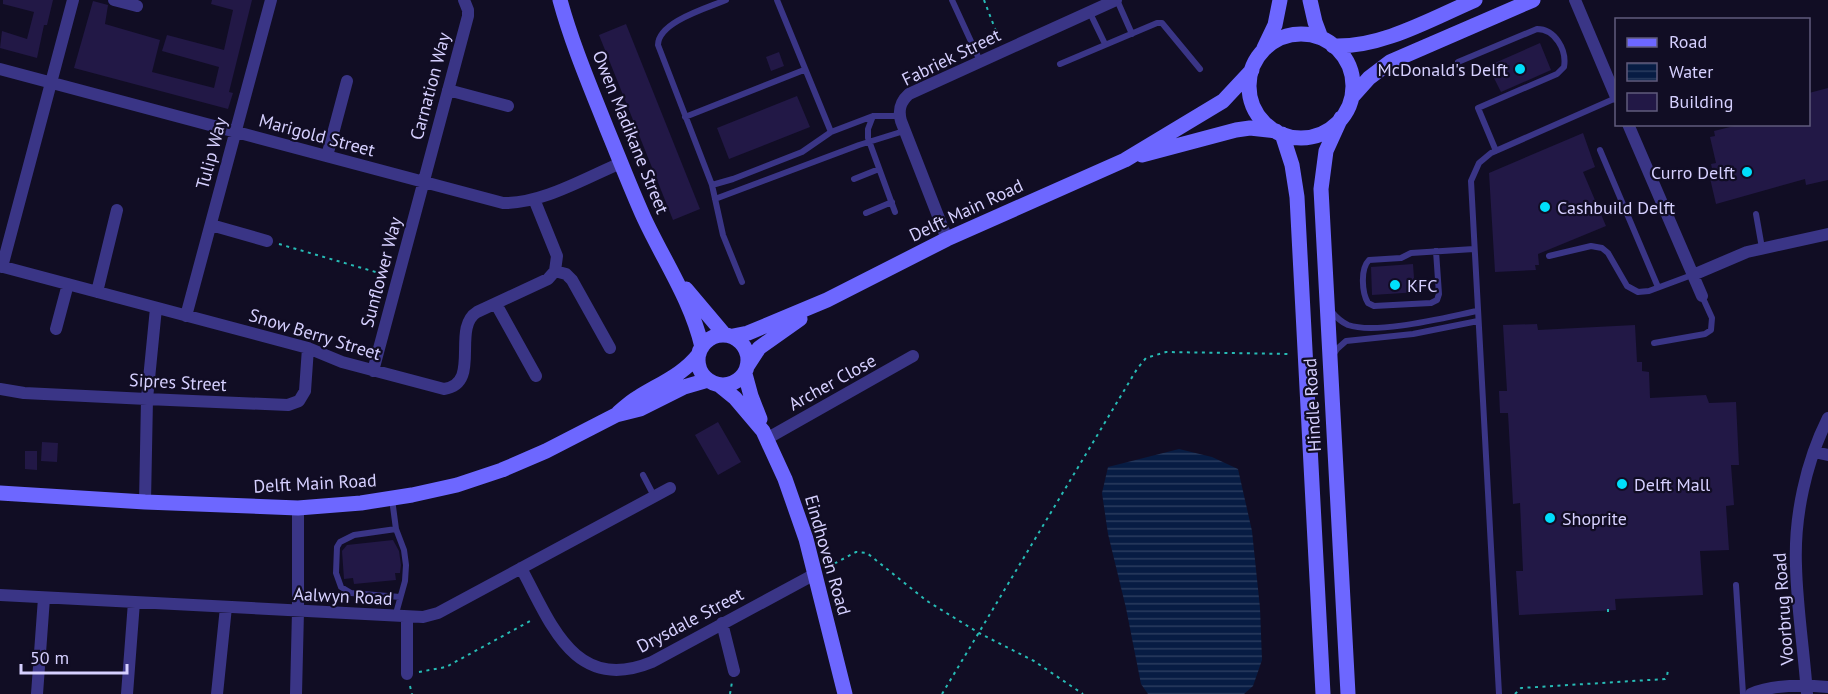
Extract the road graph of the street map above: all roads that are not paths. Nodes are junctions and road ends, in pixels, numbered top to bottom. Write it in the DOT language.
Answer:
graph roads {
  1 [pos="73,0"];
  2 [pos="114,0"];
  3 [pos="271,0"];
  4 [pos="464,0"];
  5 [pos="560,0"];
  6 [pos="726,0"];
  7 [pos="777,0"];
  8 [pos="952,0"];
  9 [pos="1117,0"];
  10 [pos="1280,0"];
  11 [pos="1310,0"];
  12 [pos="1475,0"];
  13 [pos="1533,0"];
  14 [pos="1575,0"];
  15 [pos="138,6"];
  16 [pos="1090,12"];
  17 [pos="1131,34"];
  18 [pos="1327,42"];
  19 [pos="1105,44"];
  20 [pos="1263,51"];
  21 [pos="980,62"];
  22 [pos="1458,62"];
  23 [pos="1060,64"];
  24 [pos="0,69"];
  25 [pos="1200,69"];
  26 [pos="804,70"];
  27 [pos="1252,70"];
  28 [pos="347,81"];
  29 [pos="51,82"];
  30 [pos="448,90"];
  31 [pos="1615,92"];
  32 [pos="1352,97"];
  33 [pos="1615,98"];
  34 [pos="508,106"];
  35 [pos="873,116"];
  36 [pos="899,116"];
  37 [pos="685,117"];
  38 [pos="1341,118"];
  39 [pos="1629,126"];
  40 [pos="904,131"];
  41 [pos="236,132"];
  42 [pos="831,132"];
  43 [pos="1279,133"];
  44 [pos="869,142"];
  45 [pos="1600,150"];
  46 [pos="1496,151"];
  47 [pos="327,156"];
  48 [pos="1125,160"];
  49 [pos="621,163"];
  50 [pos="879,169"];
  51 [pos="854,179"];
  52 [pos="424,182"];
  53 [pos="712,185"];
  54 [pos="534,199"];
  55 [pos="715,199"];
  56 [pos="892,202"];
  57 [pos="117,210"];
  58 [pos="896,212"];
  59 [pos="866,213"];
  60 [pos="1756,214"];
  61 [pos="210,225"];
  62 [pos="1828,234"];
  63 [pos="947,238"];
  64 [pos="267,241"];
  65 [pos="1762,248"];
  66 [pos="1474,249"];
  67 [pos="1436,251"];
  68 [pos="1549,256"];
  69 [pos="1,266"];
  70 [pos="555,271"];
  71 [pos="675,275"];
  72 [pos="1693,275"];
  73 [pos="742,282"];
  74 [pos="68,284"];
  75 [pos="1658,287"];
  76 [pos="97,292"];
  77 [pos="1702,296"];
  78 [pos="827,300"];
  79 [pos="495,304"];
  80 [pos="1326,305"];
  81 [pos="156,308"];
  82 [pos="1478,310"];
  83 [pos="186,316"];
  84 [pos="1478,321"];
  85 [pos="56,329"];
  86 [pos="728,335"];
  87 [pos="1654,343"];
  88 [pos="308,348"];
  89 [pos="610,348"];
  90 [pos="700,350"];
  91 [pos="914,356"];
  92 [pos="1330,365"];
  93 [pos="747,369"];
  94 [pos="373,371"];
  95 [pos="536,376"];
  96 [pos="713,382"];
  97 [pos="0,389"];
  98 [pos="147,399"];
  99 [pos="616,415"];
  100 [pos="1828,418"];
  101 [pos="766,435"];
  102 [pos="1814,452"];
  103 [pos="1828,455"];
  104 [pos="643,475"];
  105 [pos="670,488"];
  106 [pos="0,493"];
  107 [pos="654,496"];
  108 [pos="392,498"];
  109 [pos="145,502"];
  110 [pos="298,508"];
  111 [pos="396,529"];
  112 [pos="521,568"];
  113 [pos="815,574"];
  114 [pos="1736,585"];
  115 [pos="0,595"];
  116 [pos="400,597"];
  117 [pos="45,598"];
  118 [pos="134,602"];
  119 [pos="226,607"];
  120 [pos="298,611"];
  121 [pos="401,617"];
  122 [pos="722,623"];
  123 [pos="734,671"];
  124 [pos="407,675"];
  125 [pos="1828,687"];
  126 [pos="1807,689"];
  127 [pos="37,694"];
  128 [pos="127,694"];
  129 [pos="217,694"];
  130 [pos="296,694"];
  131 [pos="845,694"];
  132 [pos="1323,694"];
  133 [pos="1348,694"];
  134 [pos="1499,694"];
  135 [pos="1743,694"];
  136 [pos="1751,694"];
  1 -- 29 [label="street"];
  2 -- 15 [label="street"];
  3 -- 41 [label="street, Tulip Way"];
  4 -- 30 [label="street, Carnation Way"];
  5 -- 49 [label="street, Owen Madikane Street"];
  6 -- 37 [label="lane"];
  7 -- 26 [label="lane"];
  8 -- 21 [label="lane"];
  9 -- 16 [label="street, Fabriek Street"];
  9 -- 17 [label="lane"];
  10 -- 20 [label="street"];
  11 -- 18 [label="street"];
  12 -- 18 [label="street"];
  13 -- 32 [label="street"];
  14 -- 31 [label="street"];
  16 -- 19 [label="lane"];
  16 -- 21 [label="street, Fabriek Street"];
  17 -- 19 [label="lane"];
  17 -- 25 [label="lane"];
  18 -- 20 [label="street"];
  18 -- 32 [label="street"];
  19 -- 23 [label="lane"];
  20 -- 27 [label="street"];
  21 -- 36 [label="street, Fabriek Street"];
  22 -- 46 [label="lane"];
  24 -- 29 [label="street, Marigold Street"];
  26 -- 37 [label="lane"];
  26 -- 42 [label="lane"];
  27 -- 43 [label="street"];
  27 -- 48 [label="street, Delft Main Road"];
  28 -- 47 [label="street"];
  29 -- 41 [label="street, Marigold Street"];
  29 -- 69 [label="street"];
  30 -- 34 [label="street"];
  30 -- 52 [label="street, Carnation Way"];
  32 -- 38 [label="street"];
  33 -- 46 [label="lane"];
  35 -- 36 [label="lane"];
  35 -- 42 [label="lane"];
  35 -- 44 [label="lane"];
  36 -- 40 [label="street, Fabriek Street"];
  37 -- 53 [label="lane"];
  38 -- 43 [label="street"];
  38 -- 80 [label="street, Hindle Road"];
  39 -- 72 [label="street"];
  40 -- 44 [label="lane"];
  40 -- 63 [label="street, Fabriek Street"];
  41 -- 47 [label="street, Marigold Street"];
  41 -- 61 [label="street, Tulip Way"];
  42 -- 53 [label="lane"];
  43 -- 48 [label="street, Delft Main Road"];
  43 -- 132 [label="street, Hindle Road"];
  44 -- 50 [label="lane"];
  44 -- 55 [label="lane"];
  45 -- 75 [label="lane"];
  46 -- 66 [label="lane"];
  47 -- 52 [label="street, Marigold Street"];
  48 -- 63 [label="street, Delft Main Road"];
  49 -- 54 [label="street, Marigold Street"];
  49 -- 71 [label="street, Owen Madikane Street"];
  50 -- 51 [label="lane"];
  50 -- 56 [label="lane"];
  52 -- 54 [label="street, Marigold Street"];
  52 -- 94 [label="street, Sunflower Way"];
  53 -- 55 [label="lane"];
  54 -- 70 [label="street"];
  55 -- 73 [label="lane"];
  56 -- 58 [label="lane"];
  56 -- 59 [label="lane"];
  57 -- 76 [label="street"];
  60 -- 65 [label="lane"];
  61 -- 64 [label="street"];
  61 -- 83 [label="street, Tulip Way"];
  62 -- 65 [label="street"];
  63 -- 78 [label="street, Delft Main Road"];
  65 -- 72 [label="street"];
  66 -- 67 [label="lane"];
  66 -- 82 [label="lane"];
  67 -- 67 [label="lane"];
  68 -- 75 [label="lane"];
  69 -- 74 [label="street, Snow Berry Street"];
  70 -- 79 [label="street, Snow Berry Street"];
  70 -- 89 [label="street"];
  71 -- 86 [label="street, Owen Madikane Street"];
  71 -- 90 [label="street, Owen Madikane Street"];
  72 -- 75 [label="lane"];
  72 -- 77 [label="street"];
  74 -- 76 [label="street, Snow Berry Street"];
  74 -- 85 [label="street"];
  76 -- 81 [label="street, Snow Berry Street"];
  77 -- 87 [label="lane"];
  78 -- 86 [label="street, Delft Main Road"];
  78 -- 93 [label="street, Delft Main Road"];
  79 -- 94 [label="street, Snow Berry Street"];
  79 -- 95 [label="street"];
  80 -- 82 [label="lane"];
  80 -- 92 [label="street, Hindle Road"];
  81 -- 83 [label="street, Snow Berry Street"];
  81 -- 98 [label="street"];
  82 -- 84 [label="lane"];
  83 -- 88 [label="street, Snow Berry Street"];
  84 -- 92 [label="lane"];
  84 -- 134 [label="lane"];
  86 -- 90 [label="street"];
  86 -- 93 [label="street"];
  88 -- 94 [label="street, Snow Berry Street"];
  88 -- 98 [label="street, Sipres Street"];
  90 -- 96 [label="street"];
  90 -- 99 [label="street, Delft Main Road"];
  91 -- 101 [label="street, Archer Close"];
  92 -- 133 [label="street, Hindle Road"];
  93 -- 96 [label="street"];
  93 -- 101 [label="street, Eindhoven Road"];
  96 -- 99 [label="street, Delft Main Road"];
  96 -- 101 [label="street, Eindhoven Road"];
  97 -- 98 [label="street, Sipres Street"];
  98 -- 109 [label="street"];
  99 -- 108 [label="street, Delft Main Road"];
  100 -- 102 [label="street, Voorbrug Road"];
  101 -- 113 [label="street, Eindhoven Road"];
  102 -- 103 [label="street"];
  102 -- 126 [label="street, Voorbrug Road"];
  104 -- 107 [label="lane"];
  105 -- 107 [label="street, Aalwyn Road"];
  106 -- 109 [label="street, Delft Main Road"];
  107 -- 112 [label="street, Aalwyn Road"];
  108 -- 110 [label="street, Delft Main Road"];
  108 -- 111 [label="lane"];
  109 -- 110 [label="street, Delft Main Road"];
  110 -- 120 [label="street"];
  111 -- 116 [label="lane"];
  111 -- 116 [label="lane"];
  112 -- 121 [label="street, Aalwyn Road"];
  112 -- 122 [label="street, Drysdale Street"];
  113 -- 122 [label="street, Drysdale Street"];
  113 -- 131 [label="street, Eindhoven Road"];
  114 -- 135 [label="lane"];
  115 -- 117 [label="street, Aalwyn Road"];
  116 -- 121 [label="lane"];
  117 -- 118 [label="street, Aalwyn Road"];
  117 -- 127 [label="street"];
  118 -- 119 [label="street, Aalwyn Road"];
  118 -- 128 [label="street"];
  119 -- 120 [label="street, Aalwyn Road"];
  119 -- 129 [label="street"];
  120 -- 121 [label="street, Aalwyn Road"];
  120 -- 130 [label="street"];
  121 -- 124 [label="street"];
  122 -- 123 [label="street"];
  125 -- 126 [label="street"];
  126 -- 136 [label="street"];
}
